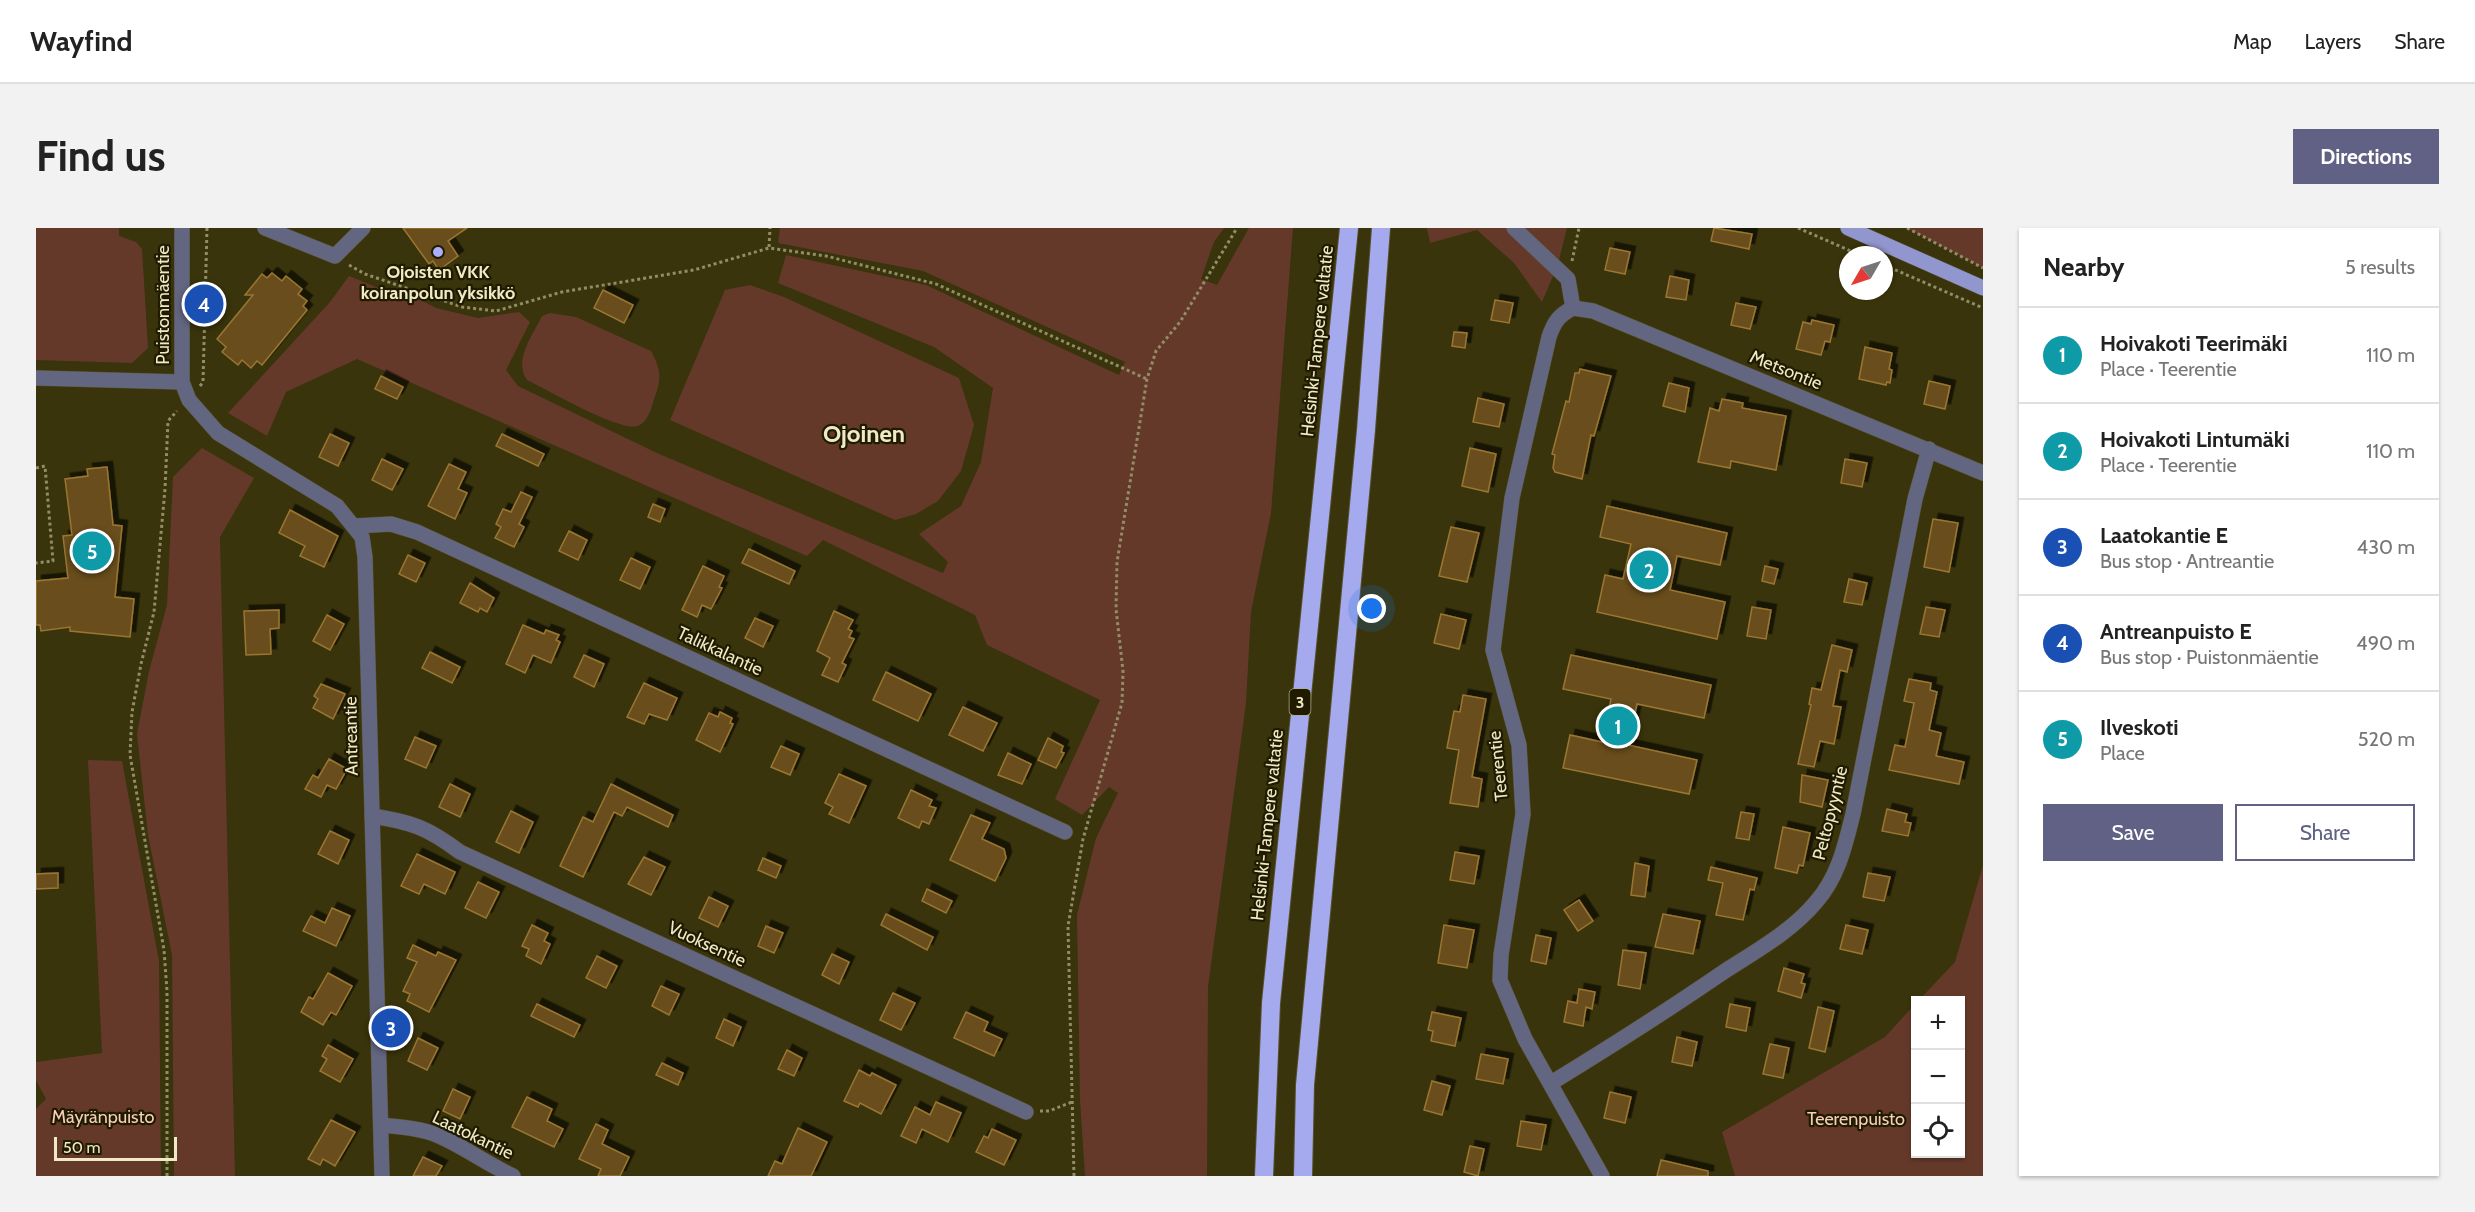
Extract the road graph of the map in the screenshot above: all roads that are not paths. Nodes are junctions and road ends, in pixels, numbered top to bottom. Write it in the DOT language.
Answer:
graph roads {
  1 [pos="182,228"];
  2 [pos="265,228"];
  3 [pos="363,228"];
  4 [pos="1349,228"];
  5 [pos="1381,228"];
  6 [pos="1514,228"];
  7 [pos="1848,228"];
  8 [pos="1983,288"];
  9 [pos="1573,308"];
  10 [pos="36,378"];
  11 [pos="182,382"];
  12 [pos="1929,449"];
  13 [pos="1983,473"];
  14 [pos="355,526"];
  15 [pos="372,816"];
  16 [pos="1065,832"];
  17 [pos="1551,1083"];
  18 [pos="1026,1112"];
  19 [pos="381,1125"];
  20 [pos="382,1176"];
  21 [pos="513,1176"];
  22 [pos="1264,1176"];
  23 [pos="1303,1176"];
  24 [pos="1602,1176"];
  1 -- 11 [label="street, Puistonmäentie"];
  2 -- 3 [label="street"];
  4 -- 22 [label="highway, Helsinki-Tampere valtatie / 3"];
  5 -- 23 [label="highway"];
  6 -- 9 [label="street"];
  7 -- 8 [label="main road"];
  9 -- 12 [label="street, Metsontie"];
  9 -- 17 [label="street, Teerentie"];
  10 -- 11 [label="street"];
  11 -- 14 [label="street, Antreantie"];
  12 -- 13 [label="street, Metsontie"];
  12 -- 17 [label="street, Peltopyyntie"];
  14 -- 15 [label="street, Antreantie"];
  14 -- 16 [label="street, Talikkalantie"];
  15 -- 18 [label="street, Vuoksentie"];
  15 -- 19 [label="street, Antreantie"];
  17 -- 24 [label="street, Teerentie"];
  19 -- 20 [label="street, Antreantie"];
  19 -- 21 [label="street, Laatokantie"];
}
